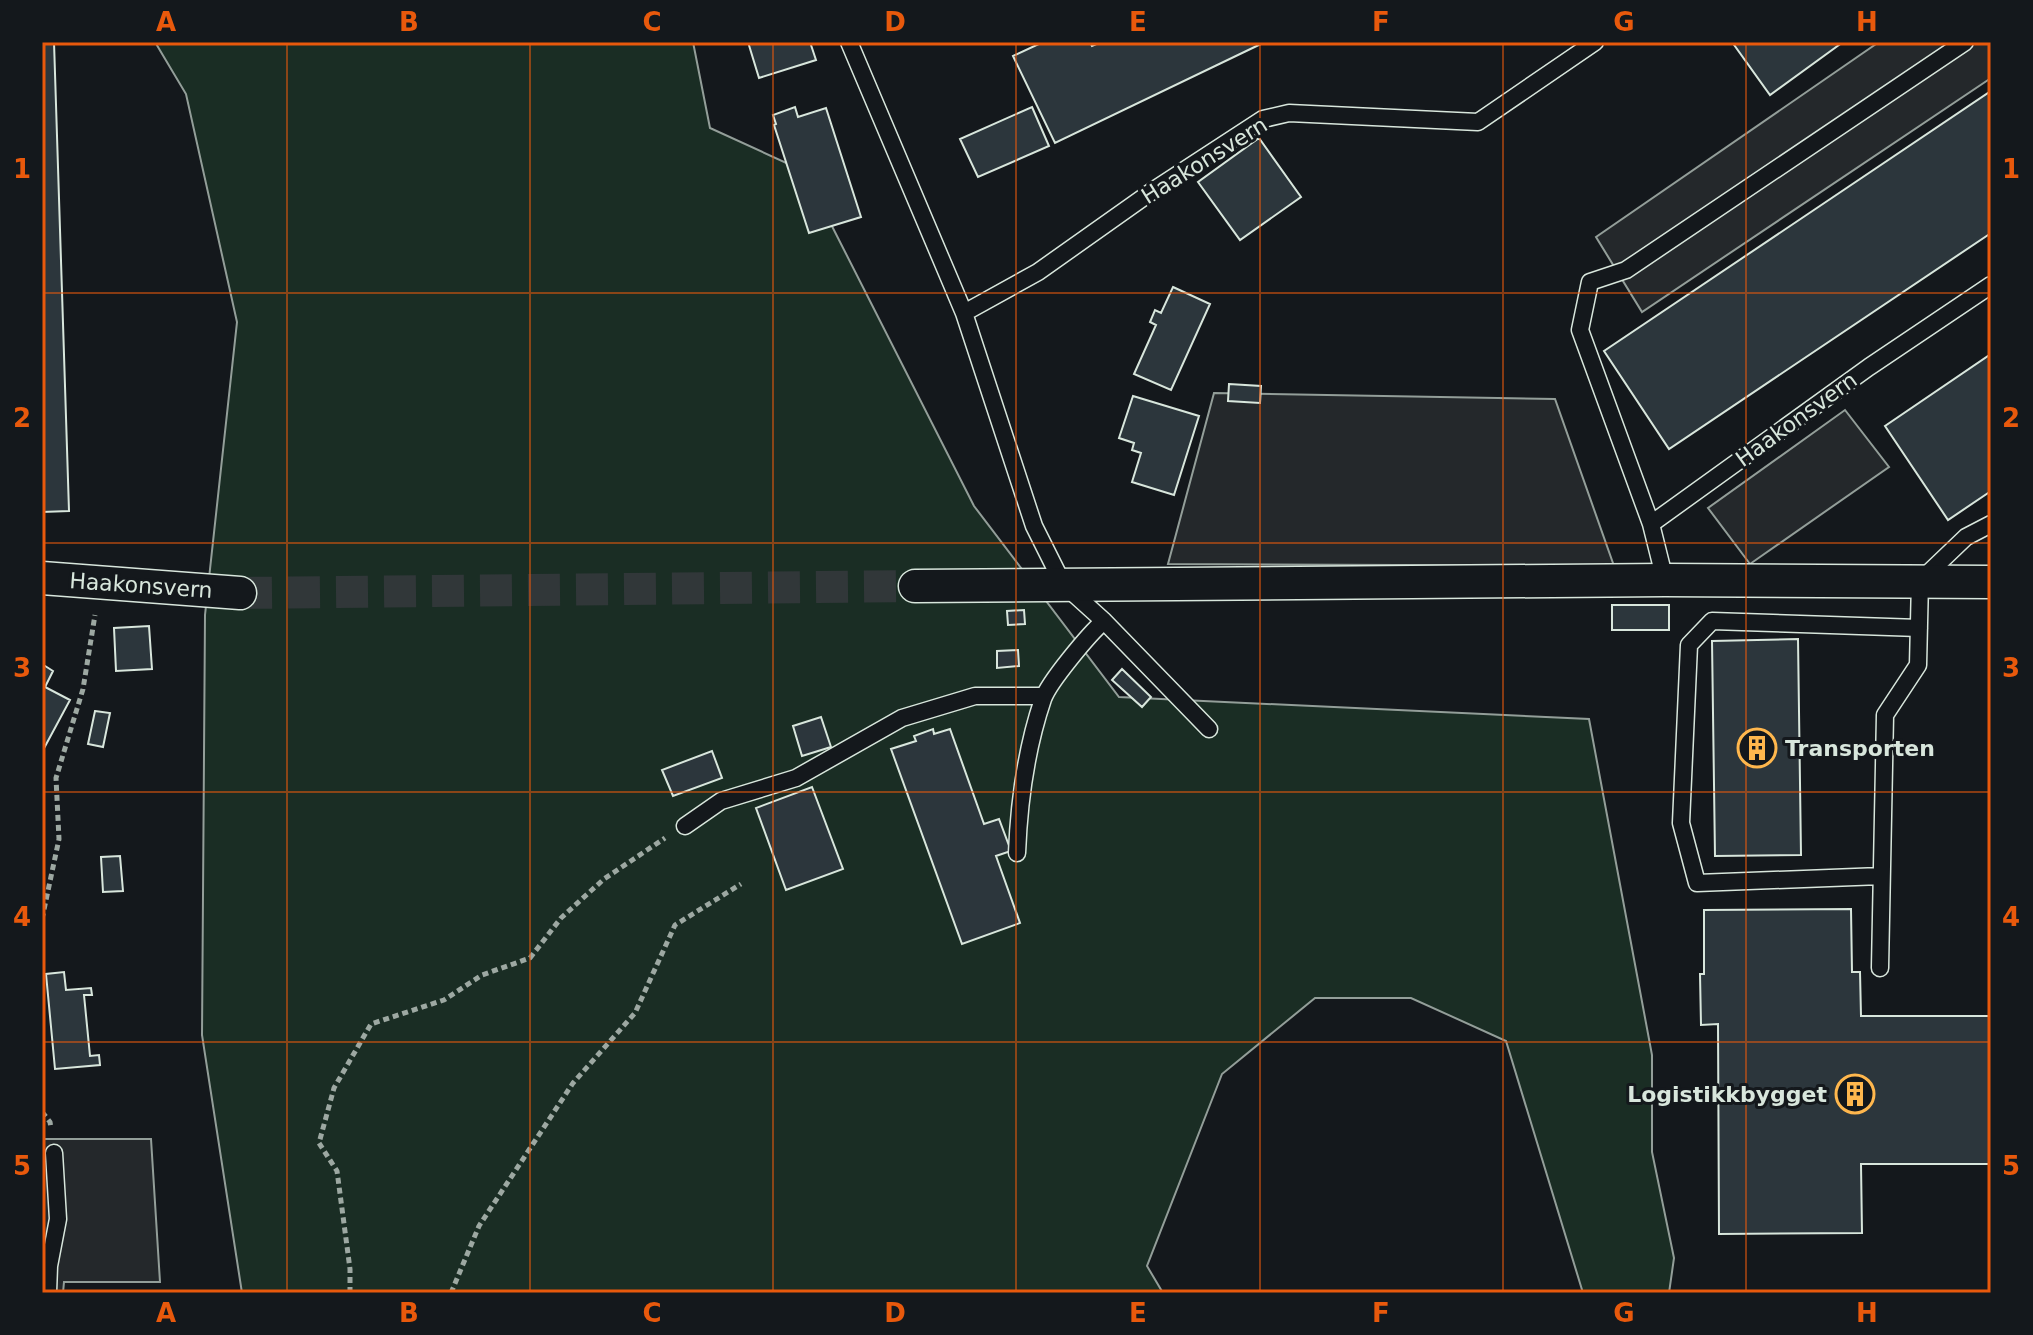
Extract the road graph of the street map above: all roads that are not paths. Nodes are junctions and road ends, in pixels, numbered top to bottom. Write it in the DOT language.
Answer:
graph roads {
  1 [pos="849,42"];
  2 [pos="1595,42"];
  3 [pos="1965,42"];
  4 [pos="1991,285"];
  5 [pos="964,313"];
  6 [pos="1651,524"];
  7 [pos="1991,524"];
  8 [pos="42,578"];
  9 [pos="1665,580"];
  10 [pos="1920,581"];
  11 [pos="1991,582"];
  12 [pos="1063,584"];
  13 [pos="915,586"];
  14 [pos="240,593"];
  15 [pos="1104,621"];
  16 [pos="1919,628"];
  17 [pos="1043,696"];
  18 [pos="1209,729"];
  19 [pos="685,826"];
  20 [pos="1017,853"];
  21 [pos="1881,876"];
  22 [pos="1880,968"];
  23 [pos="54,1153"];
  24 [pos="48,1293"];
  1 -- 5 [label="lane"];
  2 -- 5 [label="lane, Haakonsvern"];
  3 -- 6 [label="lane"];
  4 -- 6 [label="lane, Haakonsvern"];
  5 -- 12 [label="lane"];
  6 -- 9 [label="lane"];
  7 -- 10 [label="lane"];
  8 -- 14 [label="street, Haakonsvern"];
  9 -- 10 [label="street"];
  9 -- 12 [label="street"];
  10 -- 11 [label="street"];
  10 -- 16 [label="lane"];
  12 -- 13 [label="street"];
  12 -- 15 [label="lane"];
  15 -- 17 [label="lane"];
  15 -- 18 [label="lane"];
  16 -- 21 [label="lane"];
  16 -- 21 [label="lane"];
  17 -- 19 [label="lane"];
  17 -- 20 [label="lane"];
  21 -- 22 [label="lane"];
  23 -- 24 [label="lane"];
}
